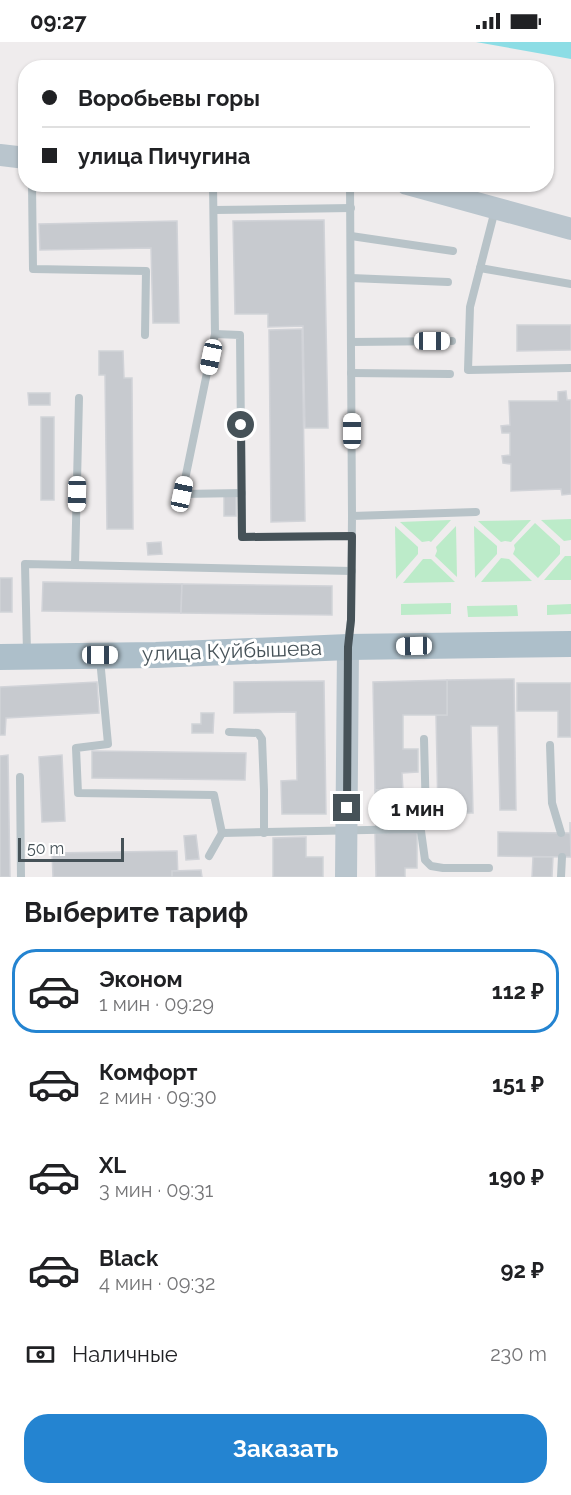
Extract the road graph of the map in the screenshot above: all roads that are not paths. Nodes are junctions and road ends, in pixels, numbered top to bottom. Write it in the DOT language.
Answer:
graph roads {
  1 [pos="0,155"];
  2 [pos="18,157"];
  3 [pos="32,192"];
  4 [pos="213,192"];
  5 [pos="350,192"];
  6 [pos="435,192"];
  7 [pos="351,208"];
  8 [pos="495,209"];
  9 [pos="214,210"];
  10 [pos="571,230"];
  11 [pos="351,236"];
  12 [pos="453,251"];
  13 [pos="480,268"];
  14 [pos="351,278"];
  15 [pos="448,282"];
  16 [pos="571,284"];
  17 [pos="215,334"];
  18 [pos="145,335"];
  19 [pos="452,341"];
  20 [pos="351,342"];
  21 [pos="571,368"];
  22 [pos="351,373"];
  23 [pos="450,374"];
  24 [pos="79,398"];
  25 [pos="242,493"];
  26 [pos="476,512"];
  27 [pos="352,516"];
  28 [pos="352,536"];
  29 [pos="75,565"];
  30 [pos="352,571"];
  31 [pos="571,644"];
  32 [pos="348,647"];
  33 [pos="100,655"];
  34 [pos="28,656"];
  35 [pos="0,657"];
  36 [pos="229,732"];
  37 [pos="423,739"];
  38 [pos="550,745"];
  39 [pos="20,777"];
  40 [pos="347,830"];
  41 [pos="417,830"];
  42 [pos="222,833"];
  43 [pos="264,833"];
  44 [pos="561,833"];
  45 [pos="209,856"];
  46 [pos="562,857"];
  47 [pos="489,868"];
  48 [pos="21,877"];
  49 [pos="346,877"];
  50 [pos="561,877"];
  1 -- 2 [label="street"];
  3 -- 18 [label="lane"];
  4 -- 9 [label="lane"];
  5 -- 7 [label="lane"];
  6 -- 8 [label="street"];
  7 -- 9 [label="lane"];
  7 -- 11 [label="lane"];
  8 -- 10 [label="street"];
  8 -- 13 [label="lane"];
  9 -- 17 [label="lane"];
  11 -- 12 [label="lane"];
  11 -- 14 [label="lane"];
  13 -- 16 [label="lane"];
  13 -- 21 [label="lane"];
  14 -- 15 [label="lane"];
  14 -- 20 [label="lane"];
  17 -- 25 [label="lane"];
  17 -- 25 [label="lane"];
  19 -- 20 [label="lane"];
  20 -- 22 [label="lane"];
  22 -- 23 [label="lane"];
  22 -- 27 [label="lane"];
  24 -- 29 [label="lane"];
  25 -- 28 [label="lane"];
  26 -- 27 [label="lane"];
  27 -- 28 [label="lane"];
  28 -- 30 [label="lane"];
  29 -- 30 [label="lane"];
  29 -- 34 [label="lane"];
  30 -- 32 [label="lane"];
  31 -- 32 [label="main road, улица Куйбышева"];
  32 -- 33 [label="main road, улица Куйбышева"];
  32 -- 40 [label="street"];
  33 -- 34 [label="main road, улица Куйбышева"];
  33 -- 42 [label="lane"];
  34 -- 35 [label="main road, улица Куйбышева"];
  36 -- 43 [label="lane"];
  37 -- 41 [label="lane"];
  38 -- 44 [label="lane"];
  39 -- 48 [label="lane"];
  40 -- 41 [label="lane"];
  40 -- 43 [label="lane"];
  40 -- 49 [label="street"];
  41 -- 47 [label="lane"];
  42 -- 43 [label="lane"];
  42 -- 45 [label="lane"];
  46 -- 50 [label="lane"];
}
